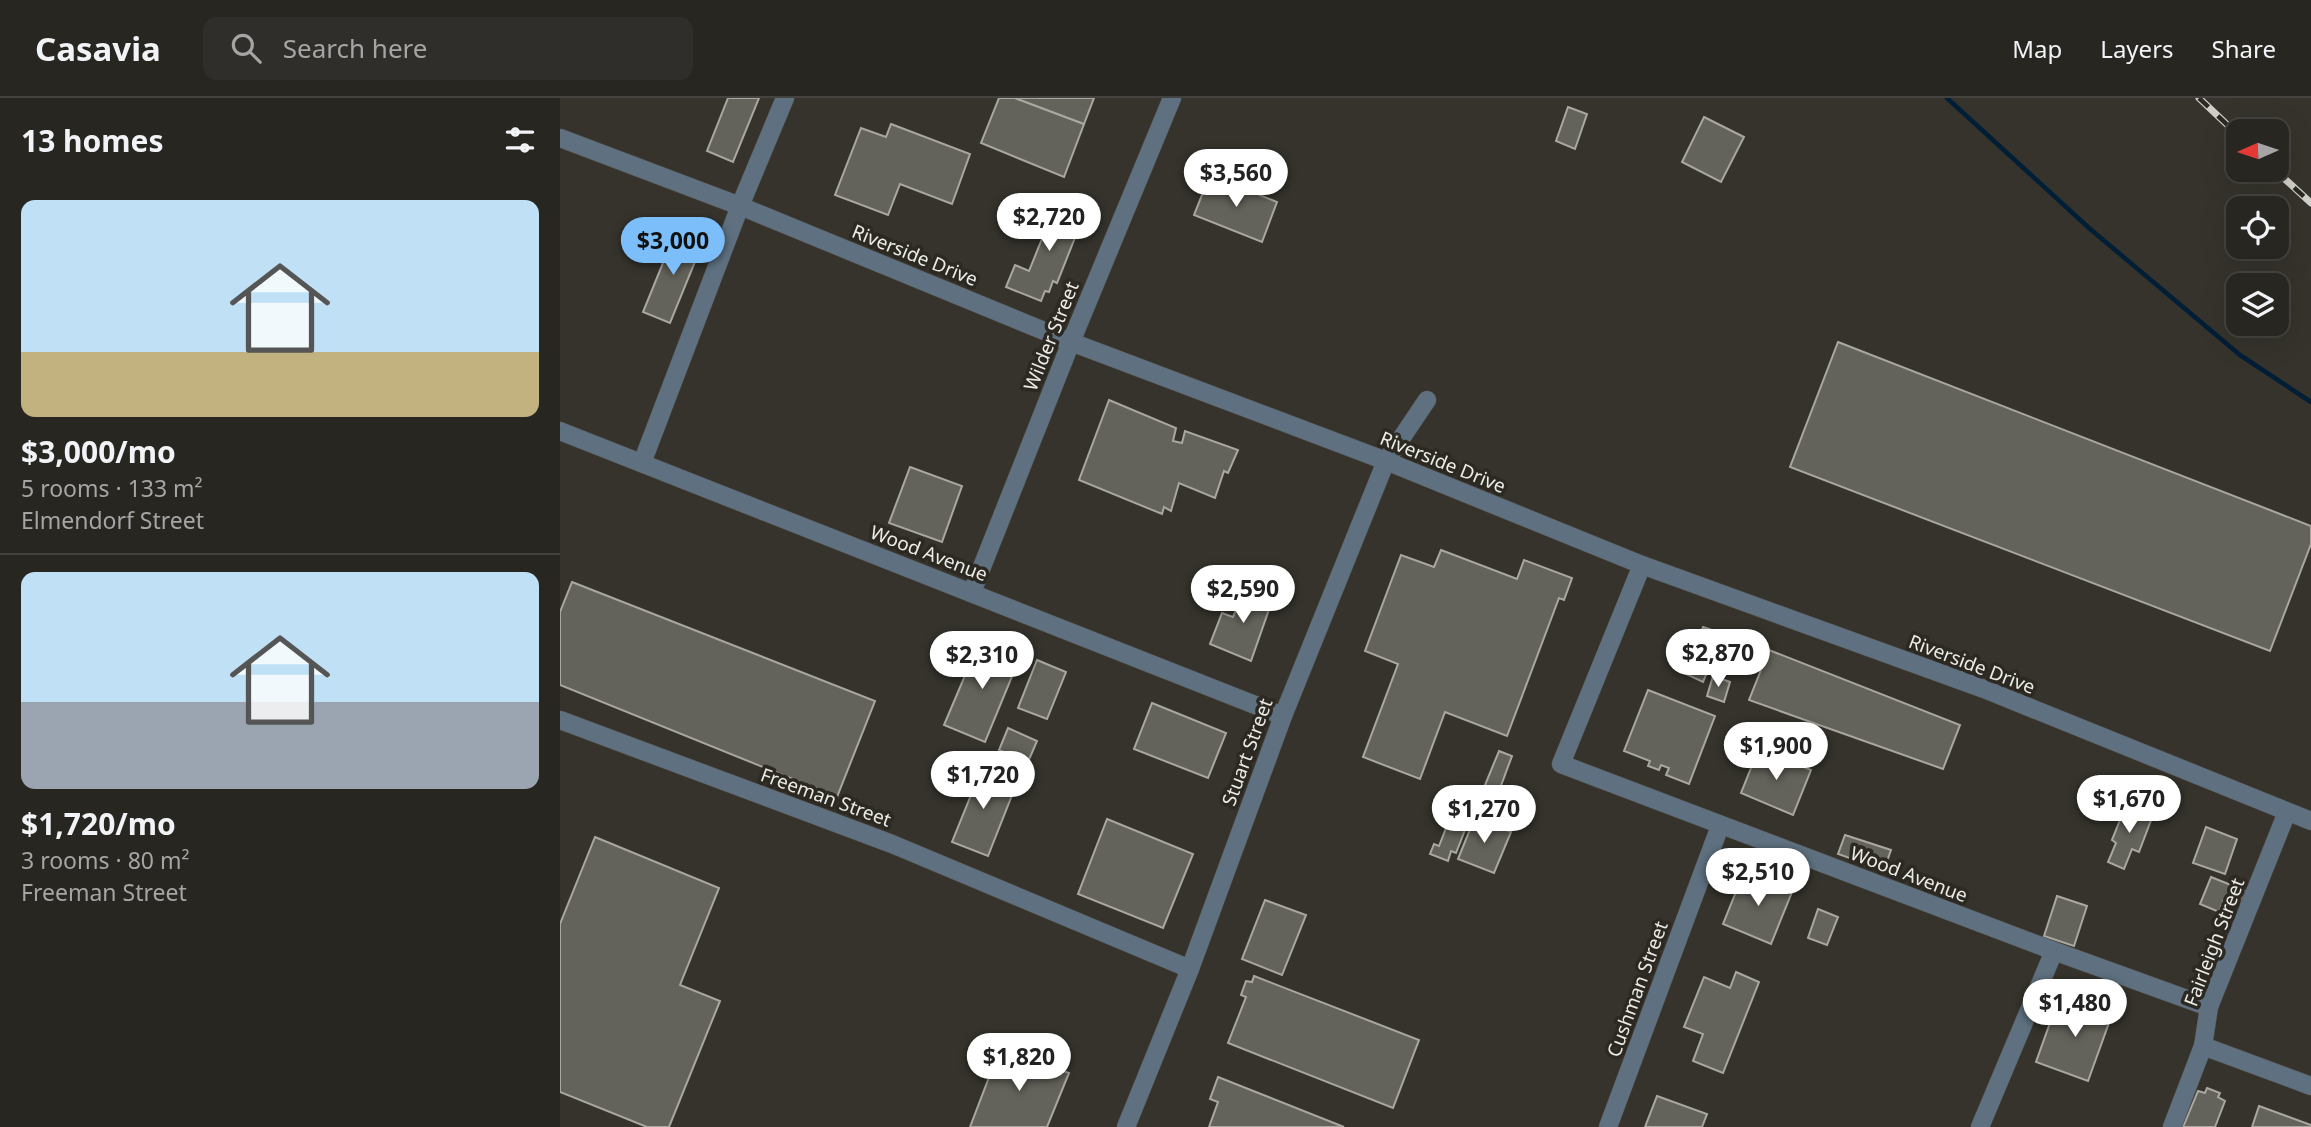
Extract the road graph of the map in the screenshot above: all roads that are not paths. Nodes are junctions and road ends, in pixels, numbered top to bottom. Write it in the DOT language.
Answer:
graph roads {
  1 [pos="785,98"];
  2 [pos="1172,98"];
  3 [pos="560,138"];
  4 [pos="740,206"];
  5 [pos="1071,342"];
  6 [pos="1427,400"];
  7 [pos="560,431"];
  8 [pos="1386,461"];
  9 [pos="642,463"];
  10 [pos="1642,565"];
  11 [pos="972,592"];
  12 [pos="1283,716"];
  13 [pos="560,720"];
  14 [pos="2287,812"];
  15 [pos="2311,821"];
  16 [pos="1720,826"];
  17 [pos="2054,951"];
  18 [pos="1190,969"];
  19 [pos="2210,1007"];
  20 [pos="2203,1046"];
  21 [pos="2311,1086"];
  22 [pos="1126,1127"];
  23 [pos="1608,1127"];
  24 [pos="1980,1127"];
  25 [pos="2172,1127"];
  1 -- 4 [label="street"];
  2 -- 5 [label="street, Wilder Street"];
  3 -- 4 [label="street, Riverside Drive"];
  4 -- 5 [label="street, Riverside Drive"];
  4 -- 9 [label="street"];
  5 -- 8 [label="street, Riverside Drive"];
  5 -- 11 [label="street, Wilder Street"];
  6 -- 8 [label="street, Stuart Street"];
  7 -- 9 [label="street, Wood Avenue"];
  8 -- 10 [label="street, Riverside Drive"];
  8 -- 12 [label="street, Stuart Street"];
  9 -- 11 [label="street, Wood Avenue"];
  10 -- 14 [label="street, Riverside Drive"];
  10 -- 16 [label="street, Wood Avenue"];
  11 -- 12 [label="street, Wood Avenue"];
  12 -- 18 [label="street, Stuart Street"];
  13 -- 18 [label="street, Freeman Street"];
  14 -- 15 [label="street, Riverside Drive"];
  14 -- 19 [label="street, Fairleigh Street"];
  16 -- 17 [label="street, Wood Avenue"];
  16 -- 23 [label="street, Cushman Street"];
  17 -- 19 [label="street, Wood Avenue"];
  17 -- 24 [label="street"];
  18 -- 22 [label="street, Stuart Street"];
  19 -- 20 [label="street, Fairleigh Street"];
  20 -- 21 [label="street"];
  20 -- 25 [label="street, Fairleigh Street"];
}
